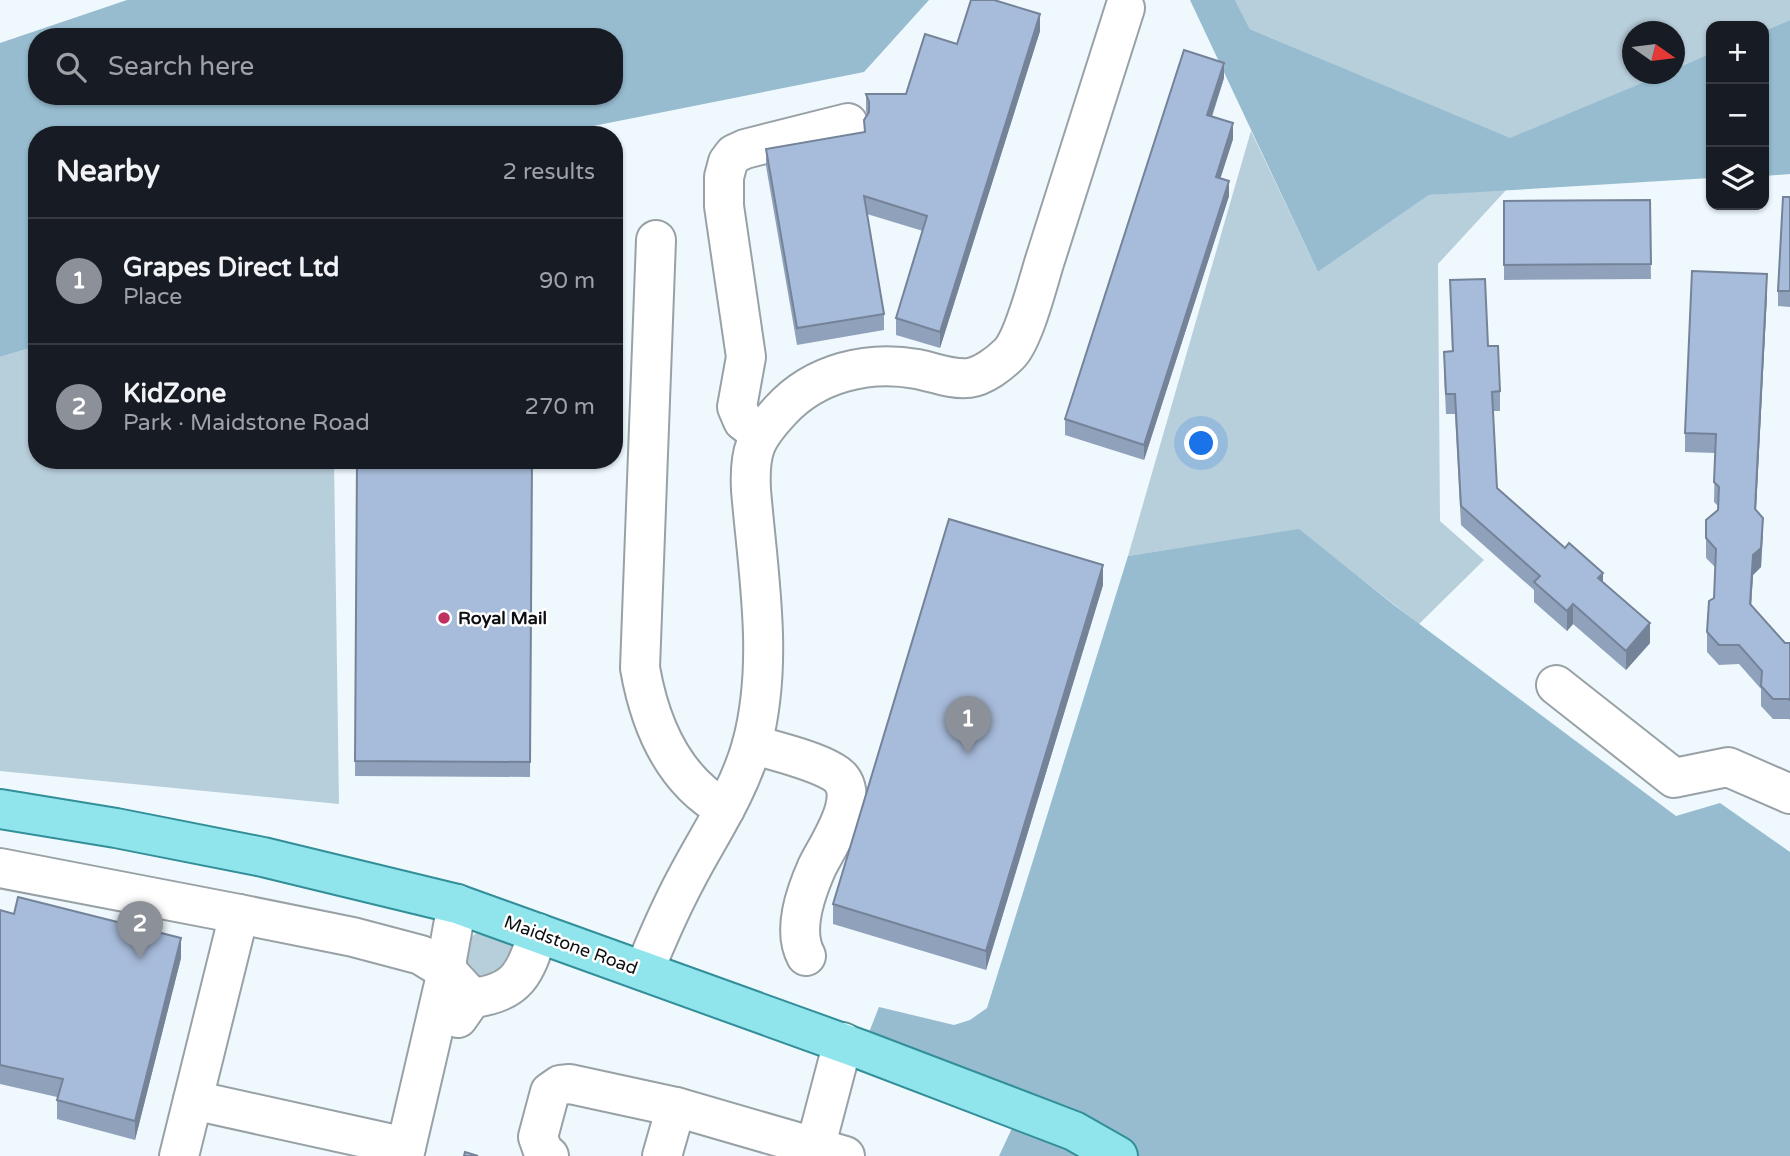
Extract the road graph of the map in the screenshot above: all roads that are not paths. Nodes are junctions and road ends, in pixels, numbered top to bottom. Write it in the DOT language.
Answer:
graph roads {
  1 [pos="1125,8"];
  2 [pos="848,123"];
  3 [pos="656,240"];
  4 [pos="760,434"];
  5 [pos="1556,685"];
  6 [pos="752,744"];
  7 [pos="1790,794"];
  8 [pos="0,809"];
  9 [pos="725,809"];
  10 [pos="0,868"];
  11 [pos="457,904"];
  12 [pos="239,914"];
  13 [pos="538,933"];
  14 [pos="806,956"];
  15 [pos="644,971"];
  16 [pos="460,984"];
  17 [pos="842,1042"];
  18 [pos="193,1100"];
  19 [pos="676,1107"];
  20 [pos="405,1151"];
  21 [pos="824,1153"];
  22 [pos="179,1156"];
  23 [pos="549,1156"];
  24 [pos="662,1156"];
  25 [pos="1118,1156"];
  1 -- 4 [label="lane"];
  2 -- 4 [label="lane"];
  3 -- 9 [label="lane"];
  4 -- 6 [label="lane"];
  5 -- 7 [label="lane"];
  6 -- 9 [label="lane"];
  6 -- 14 [label="lane"];
  8 -- 11 [label="main road, Maidstone Road"];
  9 -- 15 [label="lane"];
  10 -- 12 [label="lane"];
  11 -- 13 [label="main road, Maidstone Road"];
  11 -- 16 [label="lane"];
  12 -- 16 [label="lane"];
  12 -- 18 [label="lane"];
  13 -- 15 [label="main road, Maidstone Road"];
  13 -- 16 [label="lane"];
  15 -- 17 [label="main road, Maidstone Road"];
  16 -- 20 [label="lane"];
  17 -- 21 [label="lane"];
  17 -- 25 [label="main road, Maidstone Road"];
  18 -- 20 [label="lane"];
  18 -- 22 [label="lane"];
  19 -- 21 [label="lane"];
  19 -- 23 [label="lane"];
  19 -- 24 [label="lane"];
}
